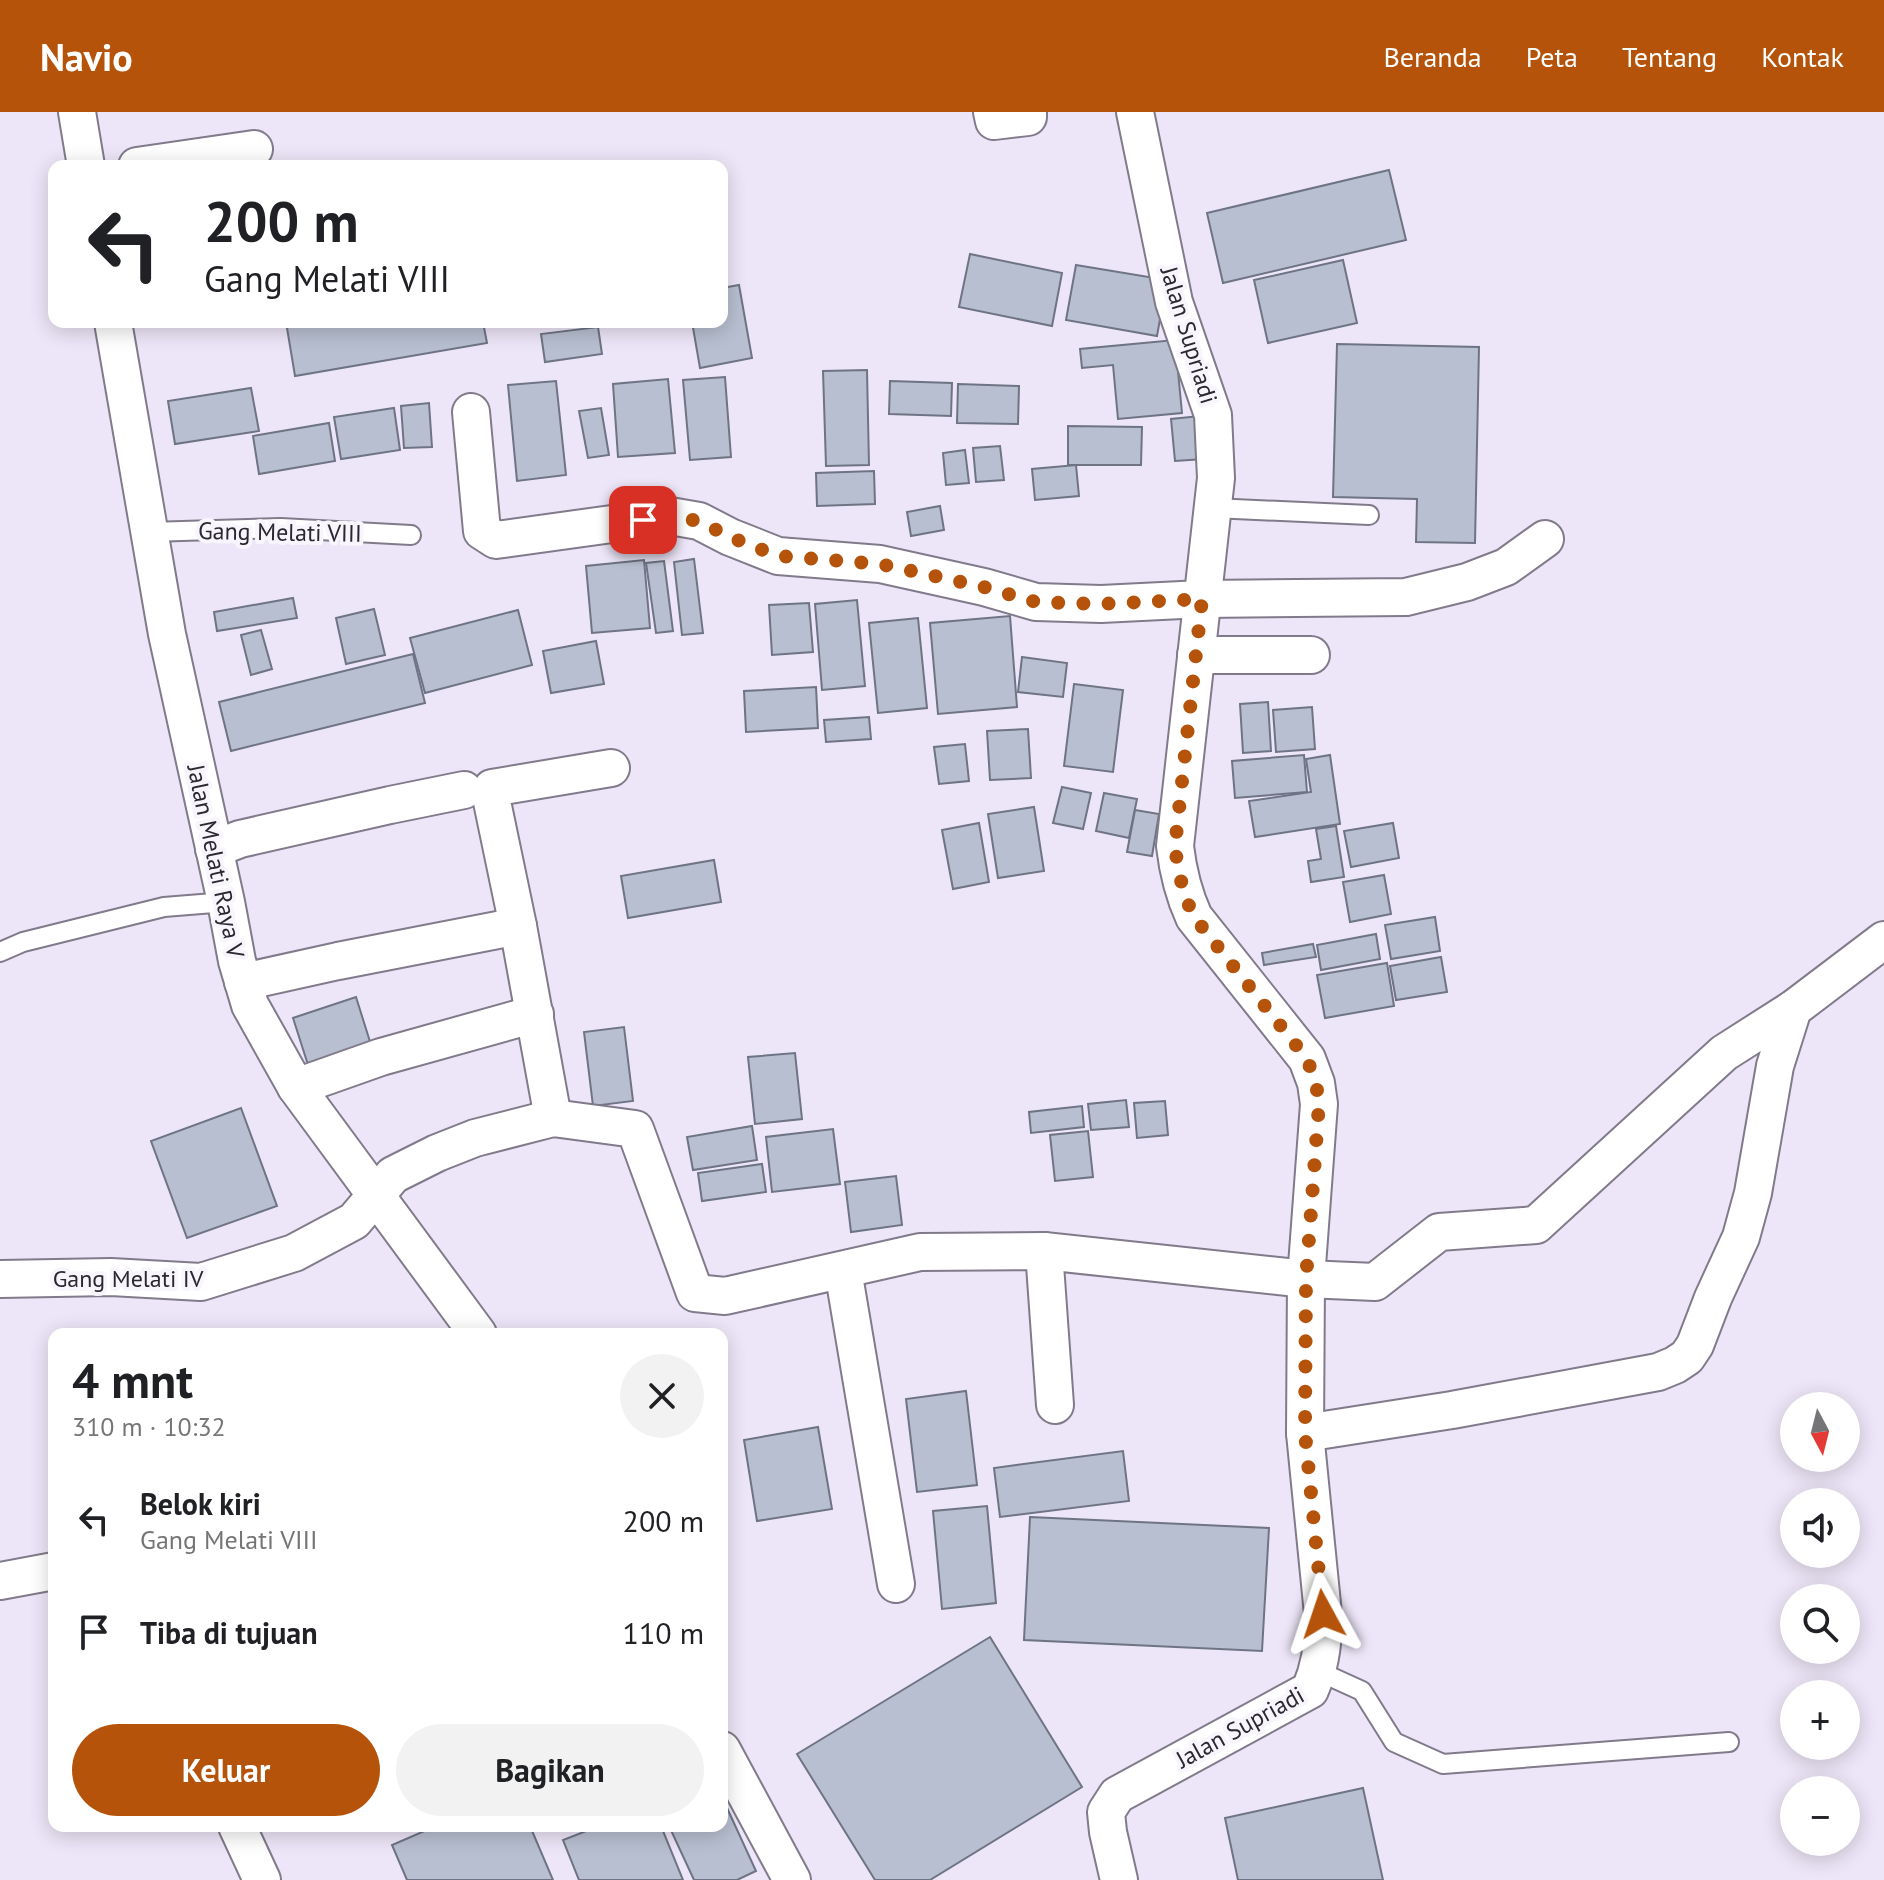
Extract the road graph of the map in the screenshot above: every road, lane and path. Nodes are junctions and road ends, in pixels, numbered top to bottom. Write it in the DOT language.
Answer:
graph roads {
  1 [pos="77,112"];
  2 [pos="992,112"];
  3 [pos="1028,112"];
  4 [pos="1135,112"];
  5 [pos="254,149"];
  6 [pos="85,160"];
  7 [pos="178,160"];
  8 [pos="114,328"];
  9 [pos="471,412"];
  10 [pos="1213,508"];
  11 [pos="1369,515"];
  12 [pos="149,532"];
  13 [pos="411,535"];
  14 [pos="1545,539"];
  15 [pos="1202,599"];
  16 [pos="1196,655"];
  17 [pos="1311,655"];
  18 [pos="611,768"];
  19 [pos="464,790"];
  20 [pos="214,849"];
  21 [pos="226,902"];
  22 [pos="518,926"];
  23 [pos="1884,940"];
  24 [pos="0,952"];
  25 [pos="243,982"];
  26 [pos="1793,1009"];
  27 [pos="535,1014"];
  28 [pos="296,1087"];
  29 [pos="553,1118"];
  30 [pos="377,1195"];
  31 [pos="1044,1251"];
  32 [pos="843,1270"];
  33 [pos="0,1279"];
  34 [pos="1306,1279"];
  35 [pos="474,1328"];
  36 [pos="1055,1405"];
  37 [pos="1305,1433"];
  38 [pos="48,1572"];
  39 [pos="0,1581"];
  40 [pos="896,1584"];
  41 [pos="1318,1671"];
  42 [pos="1729,1742"];
  43 [pos="728,1761"];
  44 [pos="240,1832"];
  45 [pos="262,1880"];
  46 [pos="792,1880"];
  47 [pos="1119,1880"];
  1 -- 6 [label="street"];
  2 -- 3 [label="street"];
  4 -- 10 [label="street, Jalan Supriadi"];
  5 -- 7 [label="street"];
  8 -- 12 [label="street, Jalan Melati Raya V"];
  9 -- 15 [label="street"];
  10 -- 11 [label="lane"];
  10 -- 15 [label="street, Jalan Supriadi"];
  12 -- 13 [label="lane, Gang Melati VIII"];
  12 -- 20 [label="street, Jalan Melati Raya V"];
  14 -- 15 [label="street"];
  15 -- 16 [label="street, Jalan Supriadi"];
  16 -- 17 [label="street"];
  16 -- 34 [label="street, Jalan Supriadi"];
  18 -- 22 [label="street"];
  19 -- 20 [label="street"];
  20 -- 21 [label="street, Jalan Melati Raya V"];
  21 -- 24 [label="lane"];
  21 -- 25 [label="street, Jalan Melati Raya V"];
  22 -- 25 [label="street"];
  22 -- 27 [label="street"];
  23 -- 26 [label="street"];
  25 -- 28 [label="street, Jalan Melati Raya V"];
  26 -- 34 [label="street"];
  26 -- 37 [label="street"];
  27 -- 28 [label="street"];
  27 -- 29 [label="street"];
  28 -- 30 [label="street, Jalan Melati Raya V"];
  29 -- 30 [label="street, Gang Melati IV"];
  29 -- 32 [label="street"];
  30 -- 33 [label="street, Gang Melati IV"];
  30 -- 35 [label="street, Jalan Melati Raya V"];
  31 -- 32 [label="street"];
  31 -- 34 [label="street"];
  31 -- 36 [label="street"];
  32 -- 40 [label="street"];
  34 -- 37 [label="street, Jalan Supriadi"];
  37 -- 41 [label="street, Jalan Supriadi"];
  38 -- 39 [label="street"];
  41 -- 42 [label="lane"];
  41 -- 47 [label="street, Jalan Supriadi"];
  43 -- 46 [label="street"];
  44 -- 45 [label="street"];
}
